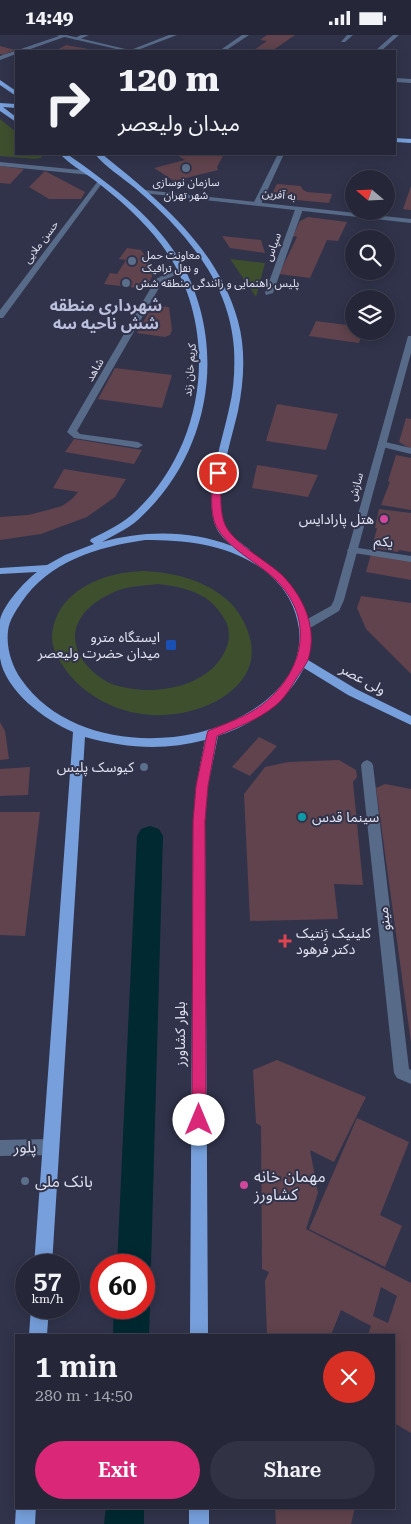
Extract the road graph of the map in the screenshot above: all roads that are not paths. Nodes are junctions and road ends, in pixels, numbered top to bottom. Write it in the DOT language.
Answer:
graph roads {
  1 [pos="62,35"];
  2 [pos="86,35"];
  3 [pos="174,35"];
  4 [pos="246,35"];
  5 [pos="350,35"];
  6 [pos="396,35"];
  7 [pos="76,39"];
  8 [pos="343,41"];
  9 [pos="23,50"];
  10 [pos="126,50"];
  11 [pos="134,50"];
  12 [pos="224,50"];
  13 [pos="379,50"];
  14 [pos="15,53"];
  15 [pos="0,58"];
  16 [pos="396,80"];
  17 [pos="411,81"];
  18 [pos="0,82"];
  19 [pos="15,93"];
  20 [pos="0,106"];
  21 [pos="15,106"];
  22 [pos="15,119"];
  23 [pos="396,140"];
  24 [pos="411,141"];
  25 [pos="64,155"];
  26 [pos="99,155"];
  27 [pos="281,155"];
  28 [pos="0,159"];
  29 [pos="0,164"];
  30 [pos="86,170"];
  31 [pos="100,181"];
  32 [pos="145,192"];
  33 [pos="257,204"];
  34 [pos="299,209"];
  35 [pos="411,221"];
  36 [pos="181,270"];
  37 [pos="269,293"];
  38 [pos="0,316"];
  39 [pos="411,338"];
  40 [pos="408,361"];
  41 [pos="381,444"];
  42 [pos="138,445"];
  43 [pos="411,451"];
  44 [pos="352,550"];
  45 [pos="69,557"];
  46 [pos="411,559"];
  47 [pos="257,561"];
  48 [pos="50,568"];
  49 [pos="0,571"];
  50 [pos="306,625"];
  51 [pos="302,661"];
  52 [pos="411,721"];
  53 [pos="80,732"];
  54 [pos="212,734"];
  55 [pos="366,765"];
  56 [pos="407,1075"];
  57 [pos="51,1147"];
  58 [pos="0,1148"];
  59 [pos="44,1254"];
  60 [pos="39,1319"];
  61 [pos="38,1334"];
  62 [pos="199,1334"];
  63 [pos="26,1509"];
  64 [pos="199,1509"];
  65 [pos="25,1524"];
  66 [pos="199,1524"];
  1 -- 7 [label="street"];
  1 -- 9 [label="street"];
  2 -- 7 [label="street"];
  3 -- 11 [label="street"];
  4 -- 12 [label="street"];
  5 -- 8 [label="street"];
  6 -- 13 [label="street"];
  7 -- 10 [label="street"];
  14 -- 15 [label="street"];
  16 -- 17 [label="street"];
  18 -- 19 [label="main road"];
  20 -- 21 [label="main road"];
  20 -- 22 [label="main road"];
  23 -- 24 [label="main road"];
  25 -- 30 [label="main road, کریم خان زند"];
  26 -- 32 [label="main road"];
  27 -- 33 [label="street"];
  28 -- 30 [label="street"];
  29 -- 30 [label="street"];
  30 -- 31 [label="main road, کریم خان زند"];
  31 -- 36 [label="main road, کریم خان زند"];
  31 -- 38 [label="street, حسن ملایی"];
  32 -- 33 [label="street, به آفرین"];
  32 -- 47 [label="main road"];
  33 -- 34 [label="street, به آفرین"];
  34 -- 35 [label="street, به آفرین"];
  34 -- 37 [label="street, سپاس"];
  36 -- 42 [label="street, شاهد"];
  36 -- 45 [label="main road, کریم خان زند"];
  39 -- 40 [label="street, سازش"];
  40 -- 41 [label="street, سازش"];
  41 -- 43 [label="street"];
  41 -- 44 [label="street, سازش"];
  44 -- 46 [label="street, یکم"];
  44 -- 50 [label="street, سازش"];
  45 -- 47 [label="main road"];
  45 -- 48 [label="main road"];
  47 -- 50 [label="main road"];
  48 -- 49 [label="main road"];
  48 -- 53 [label="main road"];
  50 -- 51 [label="main road"];
  51 -- 52 [label="main road, ولی عصر"];
  51 -- 54 [label="main road"];
  53 -- 54 [label="main road"];
  53 -- 57 [label="main road"];
  54 -- 62 [label="main road, بلوار کشاورز"];
  55 -- 56 [label="street, مینو"];
  57 -- 58 [label="street, پلور"];
  57 -- 59 [label="main road"];
  60 -- 61 [label="main road"];
  63 -- 65 [label="main road"];
  64 -- 66 [label="main road"];
}
